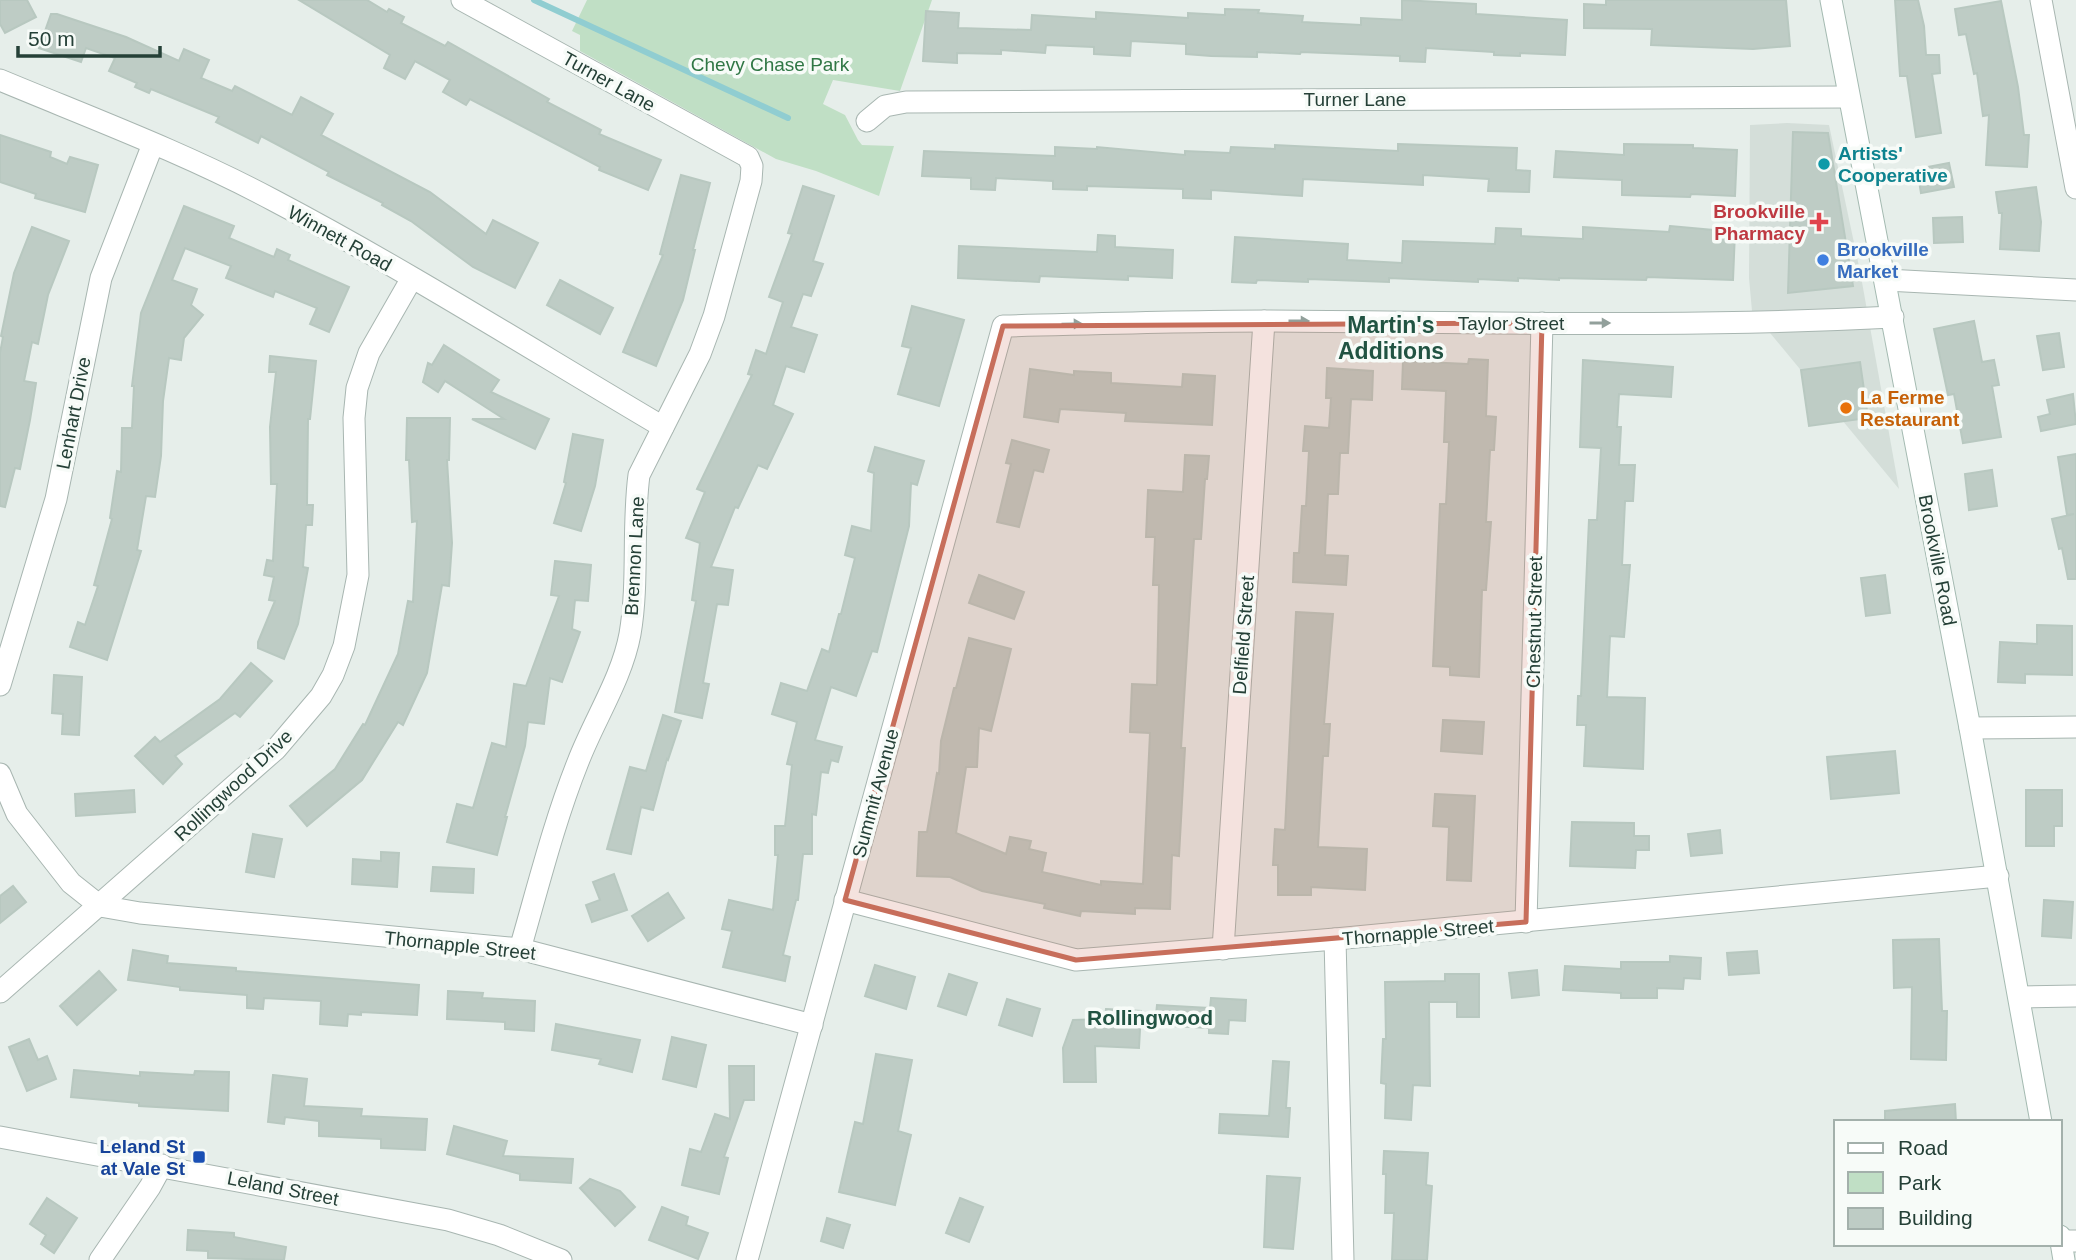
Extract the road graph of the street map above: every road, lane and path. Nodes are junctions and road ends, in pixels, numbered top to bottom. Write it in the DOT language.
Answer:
graph roads {
  1 [pos="462,0"];
  2 [pos="1830,0"];
  3 [pos="2041,0"];
  4 [pos="0,80"];
  5 [pos="1848,97"];
  6 [pos="867,121"];
  7 [pos="153,144"];
  8 [pos="752,166"];
  9 [pos="2076,188"];
  10 [pos="412,278"];
  11 [pos="1886,280"];
  12 [pos="2076,290"];
  13 [pos="1893,317"];
  14 [pos="1264,321"];
  15 [pos="1542,323"];
  16 [pos="1003,326"];
  17 [pos="663,427"];
  18 [pos="0,685"];
  19 [pos="2076,727"];
  20 [pos="1970,728"];
  21 [pos="0,774"];
  22 [pos="1998,876"];
  23 [pos="845,900"];
  24 [pos="100,906"];
  25 [pos="1526,922"];
  26 [pos="1335,939"];
  27 [pos="520,949"];
  28 [pos="1223,949"];
  29 [pos="0,992"];
  30 [pos="2076,996"];
  31 [pos="2020,997"];
  32 [pos="812,1026"];
  33 [pos="2041,1120"];
  34 [pos="0,1136"];
  35 [pos="162,1165"];
  36 [pos="100,1260"];
  37 [pos="561,1260"];
  38 [pos="747,1260"];
  39 [pos="1343,1260"];
  1 -- 8 [label="street, Turner Lane"];
  2 -- 5 [label="street, Brookville Road"];
  3 -- 9 [label="street"];
  4 -- 7 [label="street, Winnett Road"];
  5 -- 6 [label="street, Turner Lane"];
  5 -- 11 [label="street, Brookville Road"];
  7 -- 10 [label="street, Winnett Road"];
  7 -- 18 [label="street, Lenhart Drive"];
  8 -- 17 [label="street, Brennon Lane"];
  10 -- 17 [label="street, Winnett Road"];
  10 -- 24 [label="street, Rollingwood Drive"];
  11 -- 12 [label="street"];
  11 -- 13 [label="street, Brookville Road"];
  15 -- 13 [label="street, Taylor Street, one-way"];
  13 -- 20 [label="street, Brookville Road"];
  14 -- 15 [label="street, Taylor Street, one-way"];
  16 -- 14 [label="street, Taylor Street, one-way"];
  14 -- 28 [label="street, Delfield Street"];
  15 -- 25 [label="street, Chestnut Street"];
  16 -- 23 [label="street, Summit Avenue"];
  17 -- 27 [label="street, Brennon Lane"];
  19 -- 20 [label="street"];
  20 -- 22 [label="street, Brookville Road"];
  21 -- 24 [label="street"];
  22 -- 25 [label="street, Thornapple Street"];
  22 -- 31 [label="street, Brookville Road"];
  23 -- 28 [label="street, Thornapple Street"];
  23 -- 32 [label="street, Summit Avenue"];
  24 -- 27 [label="street, Thornapple Street"];
  24 -- 29 [label="street, Rollingwood Drive"];
  25 -- 26 [label="street, Thornapple Street"];
  26 -- 28 [label="street, Thornapple Street"];
  26 -- 39 [label="street"];
  27 -- 32 [label="street, Thornapple Street"];
  30 -- 31 [label="street"];
  31 -- 33 [label="street, Brookville Road"];
  32 -- 38 [label="street, Summit Avenue"];
  34 -- 35 [label="street, Leland Street"];
  35 -- 36 [label="street"];
  35 -- 37 [label="street, Leland Street"];
}
